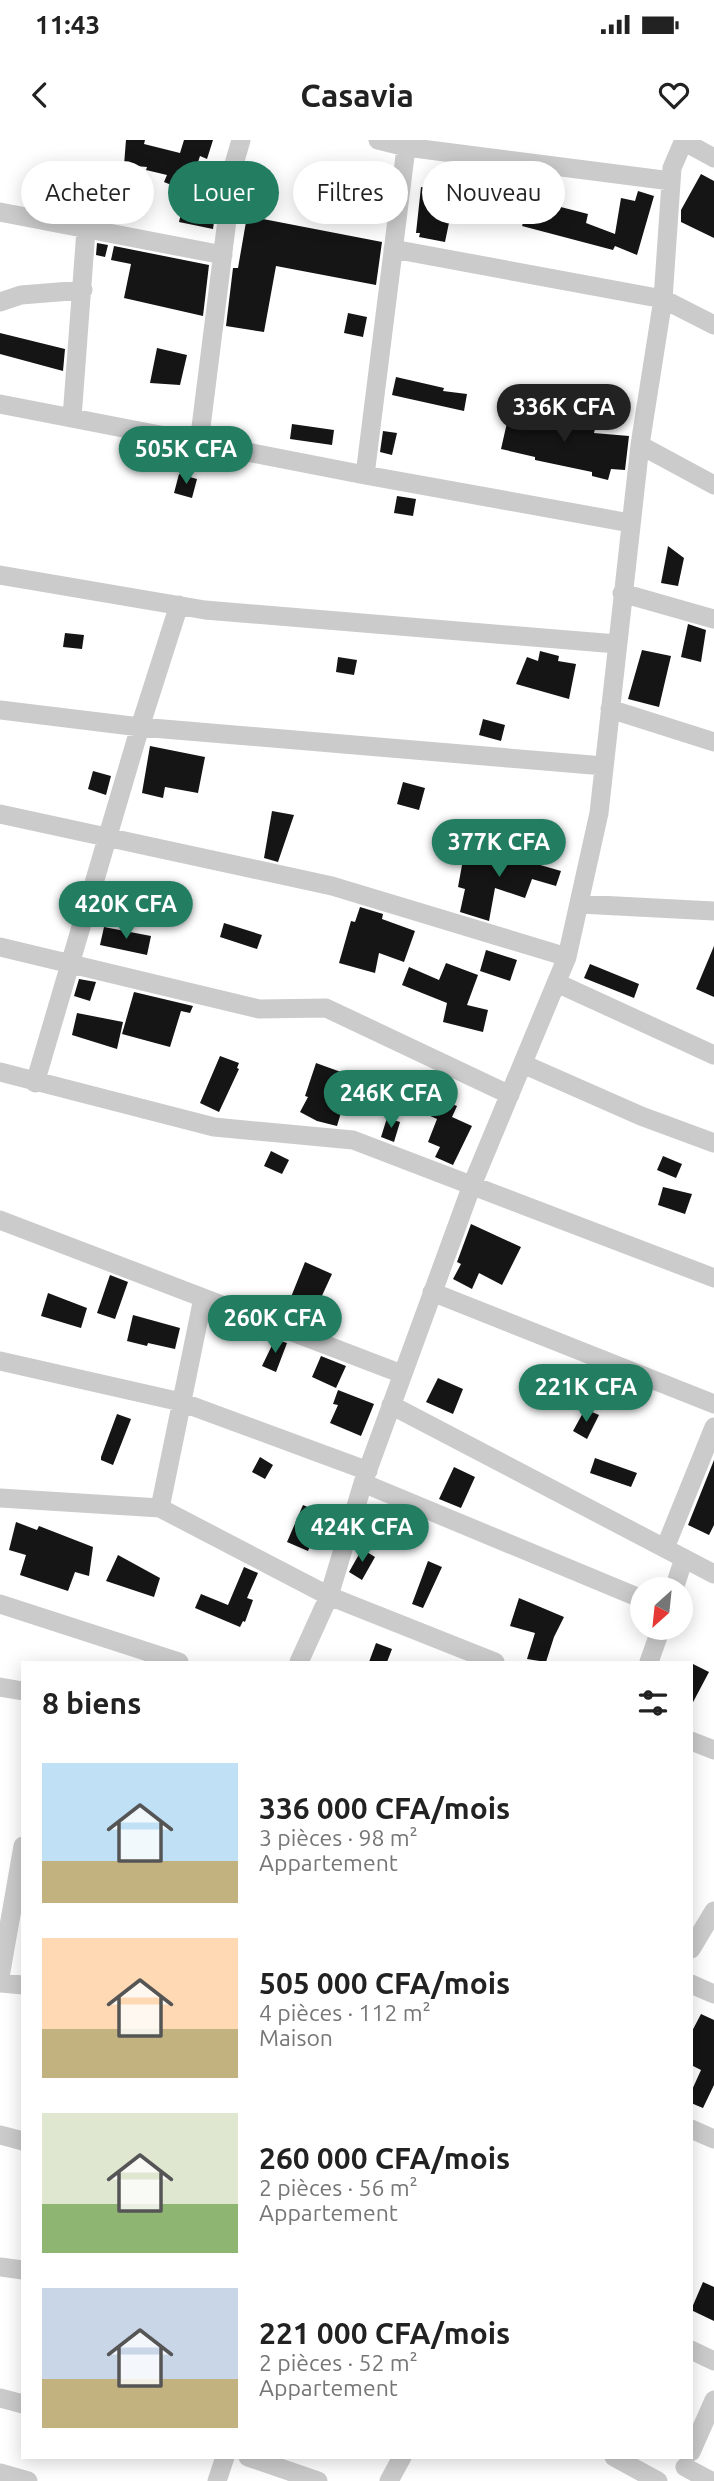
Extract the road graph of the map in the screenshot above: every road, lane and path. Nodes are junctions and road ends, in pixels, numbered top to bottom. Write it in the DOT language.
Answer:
graph roads {
  1 [pos="241,140"];
  2 [pos="378,140"];
  3 [pos="683,141"];
  4 [pos="406,144"];
  5 [pos="714,158"];
  6 [pos="671,181"];
  7 [pos="0,212"];
  8 [pos="86,230"];
  9 [pos="393,249"];
  10 [pos="223,256"];
  11 [pos="83,290"];
  12 [pos="663,299"];
  13 [pos="0,302"];
  14 [pos="714,325"];
  15 [pos="0,404"];
  16 [pos="72,418"];
  17 [pos="199,443"];
  18 [pos="640,445"];
  19 [pos="365,475"];
  20 [pos="714,485"];
  21 [pos="630,523"];
  22 [pos="0,575"];
  23 [pos="622,593"];
  24 [pos="179,605"];
  25 [pos="714,619"];
  26 [pos="617,643"];
  27 [pos="610,709"];
  28 [pos="0,710"];
  29 [pos="140,727"];
  30 [pos="714,741"];
  31 [pos="604,766"];
  32 [pos="0,814"];
  33 [pos="108,837"];
  34 [pos="579,904"];
  35 [pos="714,911"];
  36 [pos="0,947"];
  37 [pos="567,957"];
  38 [pos="70,964"];
  39 [pos="556,983"];
  40 [pos="714,1055"];
  41 [pos="523,1063"];
  42 [pos="0,1072"];
  43 [pos="35,1083"];
  44 [pos="510,1095"];
  45 [pos="714,1143"];
  46 [pos="472,1185"];
  47 [pos="0,1220"];
  48 [pos="714,1278"];
  49 [pos="432,1292"];
  50 [pos="202,1298"];
  51 [pos="0,1361"];
  52 [pos="402,1374"];
  53 [pos="181,1402"];
  54 [pos="714,1404"];
  55 [pos="391,1405"];
  56 [pos="714,1427"];
  57 [pos="365,1477"];
  58 [pos="0,1498"];
  59 [pos="160,1508"];
  60 [pos="665,1548"];
  61 [pos="684,1558"];
  62 [pos="714,1574"];
  63 [pos="678,1577"];
  64 [pos="630,1594"];
  65 [pos="329,1596"];
  66 [pos="0,1604"];
  67 [pos="657,1640"];
  68 [pos="176,1661"];
  69 [pos="299,1661"];
  70 [pos="492,1661"];
  71 [pos="649,1661"];
  72 [pos="0,1687"];
  73 [pos="21,1691"];
  74 [pos="693,1742"];
  75 [pos="714,1750"];
  76 [pos="21,1858"];
  77 [pos="713,1916"];
  78 [pos="693,1946"];
  79 [pos="0,1977"];
  80 [pos="0,1983"];
  81 [pos="21,1985"];
  82 [pos="693,1985"];
  83 [pos="714,1994"];
  84 [pos="693,2130"];
  85 [pos="0,2135"];
  86 [pos="714,2139"];
  87 [pos="21,2140"];
  88 [pos="0,2267"];
  89 [pos="21,2270"];
  90 [pos="693,2351"];
  91 [pos="714,2361"];
  92 [pos="0,2398"];
  93 [pos="714,2400"];
  94 [pos="21,2403"];
  95 [pos="693,2448"];
  96 [pos="223,2459"];
  97 [pos="254,2459"];
  98 [pos="401,2459"];
  99 [pos="618,2459"];
  100 [pos="686,2464"];
  101 [pos="0,2473"];
  102 [pos="28,2481"];
  103 [pos="217,2481"];
  104 [pos="318,2481"];
  105 [pos="390,2481"];
  106 [pos="658,2481"];
  107 [pos="711,2481"];
  1 -- 10 [label="street"];
  2 -- 4 [label="street"];
  3 -- 5 [label="street"];
  3 -- 6 [label="street"];
  4 -- 6 [label="street"];
  4 -- 9 [label="street"];
  6 -- 12 [label="street"];
  7 -- 8 [label="street"];
  8 -- 10 [label="street"];
  8 -- 11 [label="street"];
  9 -- 12 [label="street"];
  9 -- 19 [label="street"];
  10 -- 17 [label="street"];
  11 -- 13 [label="street"];
  11 -- 16 [label="street"];
  12 -- 14 [label="street"];
  12 -- 18 [label="street"];
  15 -- 16 [label="street"];
  16 -- 17 [label="street"];
  17 -- 19 [label="street"];
  18 -- 20 [label="street"];
  18 -- 21 [label="street"];
  19 -- 21 [label="street"];
  21 -- 23 [label="street"];
  22 -- 24 [label="street"];
  23 -- 25 [label="street"];
  23 -- 26 [label="street"];
  24 -- 26 [label="street"];
  24 -- 29 [label="street"];
  26 -- 27 [label="street"];
  27 -- 30 [label="street"];
  27 -- 31 [label="street"];
  28 -- 29 [label="street"];
  29 -- 31 [label="street"];
  29 -- 33 [label="street"];
  31 -- 34 [label="street"];
  32 -- 33 [label="street"];
  33 -- 37 [label="street"];
  33 -- 38 [label="street"];
  34 -- 35 [label="street"];
  34 -- 37 [label="street"];
  36 -- 38 [label="street"];
  37 -- 39 [label="street"];
  38 -- 43 [label="street"];
  38 -- 44 [label="street"];
  39 -- 40 [label="street"];
  39 -- 41 [label="street"];
  41 -- 44 [label="street"];
  41 -- 45 [label="street"];
  42 -- 43 [label="street"];
  43 -- 46 [label="street"];
  44 -- 46 [label="street"];
  46 -- 48 [label="street"];
  46 -- 49 [label="street"];
  47 -- 50 [label="street"];
  49 -- 52 [label="street"];
  49 -- 54 [label="street"];
  50 -- 52 [label="street"];
  50 -- 53 [label="street"];
  51 -- 53 [label="street"];
  52 -- 55 [label="street"];
  53 -- 57 [label="street"];
  53 -- 59 [label="street"];
  55 -- 57 [label="street"];
  55 -- 60 [label="street"];
  56 -- 60 [label="street"];
  57 -- 64 [label="street"];
  57 -- 65 [label="street"];
  58 -- 59 [label="street"];
  59 -- 65 [label="street"];
  60 -- 61 [label="street"];
  61 -- 62 [label="street"];
  61 -- 63 [label="street"];
  65 -- 69 [label="street"];
  65 -- 70 [label="street"];
  66 -- 68 [label="street"];
  67 -- 71 [label="street"];
  72 -- 73 [label="street"];
  74 -- 75 [label="street"];
  76 -- 79 [label="street"];
  77 -- 78 [label="street"];
  80 -- 81 [label="street"];
  82 -- 83 [label="street"];
  84 -- 86 [label="street"];
  85 -- 87 [label="street"];
  88 -- 89 [label="street"];
  90 -- 91 [label="street"];
  92 -- 94 [label="street"];
  93 -- 95 [label="street"];
  96 -- 103 [label="street"];
  97 -- 104 [label="street"];
  98 -- 105 [label="street"];
  99 -- 106 [label="street"];
  100 -- 107 [label="street"];
  101 -- 102 [label="street"];
}
